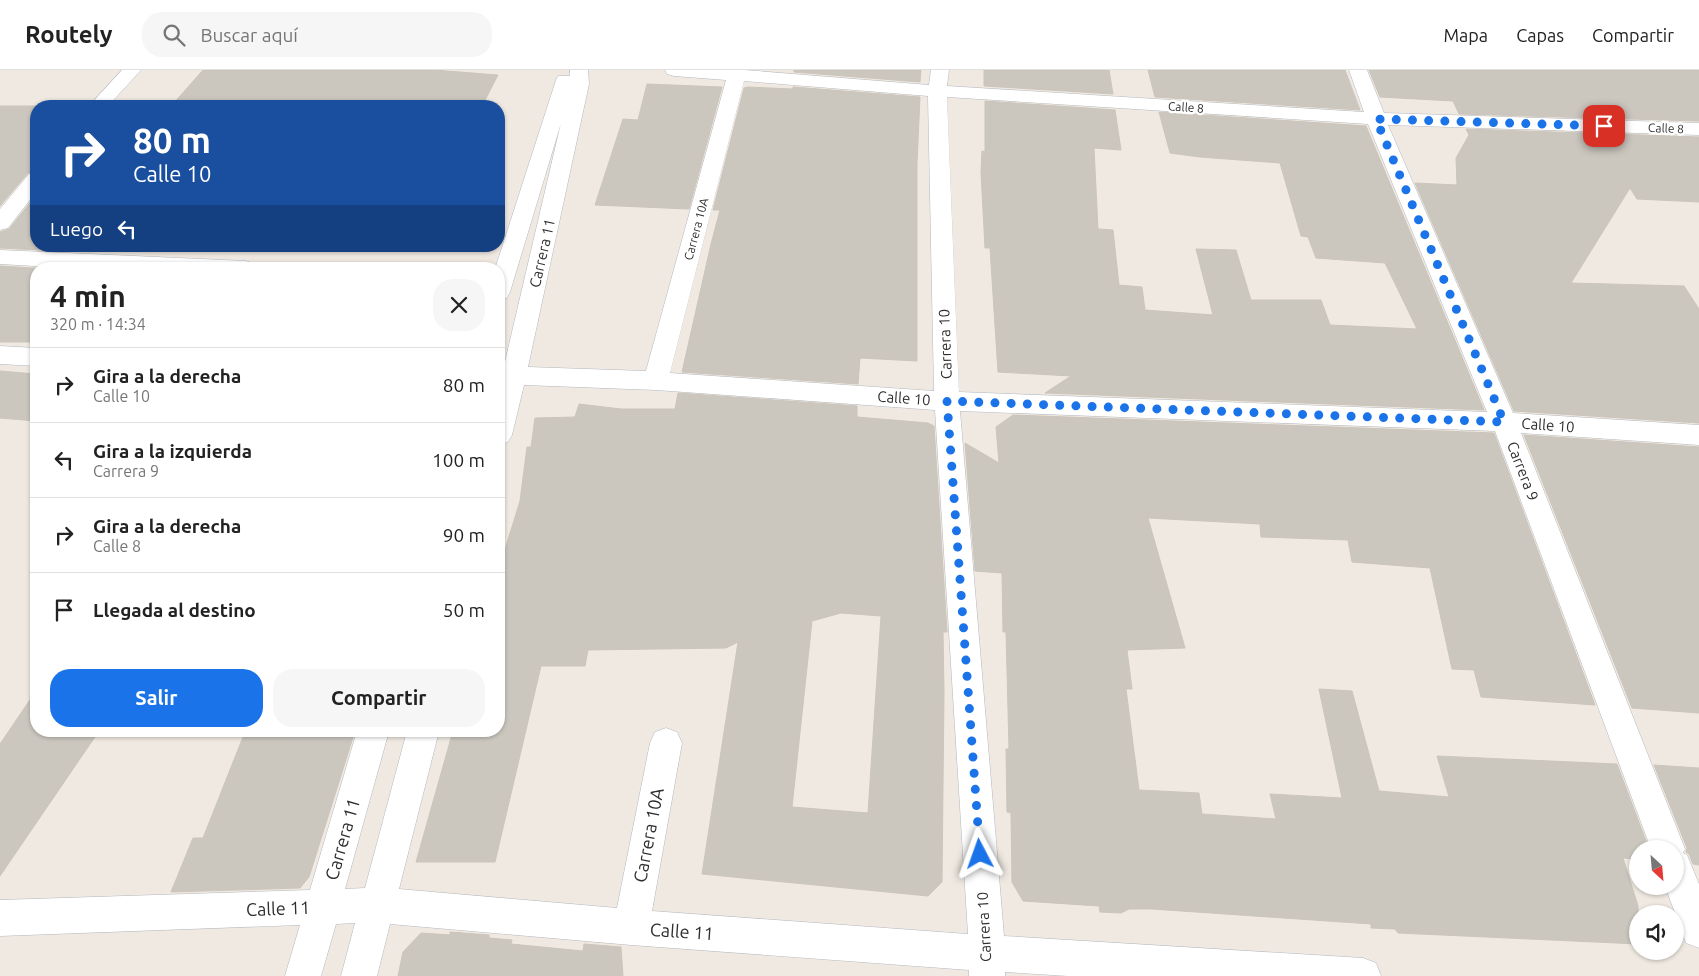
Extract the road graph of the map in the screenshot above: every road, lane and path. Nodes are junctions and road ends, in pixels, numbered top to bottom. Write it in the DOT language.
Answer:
graph roads {
  1 [pos="132,70"];
  2 [pos="572,70"];
  3 [pos="579,70"];
  4 [pos="674,70"];
  5 [pos="1358,70"];
  6 [pos="736,76"];
  7 [pos="938,80"];
  8 [pos="104,100"];
  9 [pos="1376,119"];
  10 [pos="1699,129"];
  11 [pos="30,186"];
  12 [pos="0,223"];
  13 [pos="0,257"];
  14 [pos="102,262"];
  15 [pos="505,272"];
  16 [pos="0,355"];
  17 [pos="30,357"];
  18 [pos="506,376"];
  19 [pos="656,382"];
  20 [pos="947,401"];
  21 [pos="1504,422"];
  22 [pos="1699,435"];
  23 [pos="371,737"];
  24 [pos="421,737"];
  25 [pos="666,743"];
  26 [pos="1665,840"];
  27 [pos="1684,891"];
  28 [pos="378,905"];
  29 [pos="323,906"];
  30 [pos="0,918"];
  31 [pos="631,927"];
  32 [pos="1699,930"];
  33 [pos="987,965"];
  34 [pos="303,976"];
  35 [pos="359,976"];
  36 [pos="1363,976"];
  1 -- 8 [label="street"];
  2 -- 15 [label="street, Carrera 11"];
  3 -- 18 [label="street, Carrera 11"];
  4 -- 6 [label="street, Calle 8"];
  5 -- 9 [label="street, Carrera 9"];
  6 -- 7 [label="street, Calle 8"];
  6 -- 19 [label="street, Carrera 10A"];
  7 -- 9 [label="street, Calle 8"];
  7 -- 20 [label="street, Carrera 10"];
  9 -- 10 [label="street, Calle 8"];
  9 -- 21 [label="street, Carrera 9"];
  11 -- 12 [label="street"];
  13 -- 14 [label="street"];
  16 -- 17 [label="street"];
  18 -- 19 [label="street, Calle 10"];
  19 -- 20 [label="street, Calle 10"];
  20 -- 21 [label="street, Calle 10"];
  20 -- 33 [label="street, Carrera 10"];
  21 -- 22 [label="street, Calle 10"];
  21 -- 26 [label="street, Carrera 9"];
  23 -- 29 [label="street, Carrera 11"];
  24 -- 28 [label="street"];
  25 -- 31 [label="street, Carrera 10A"];
  27 -- 32 [label="street"];
  28 -- 29 [label="street, Calle 11"];
  28 -- 31 [label="street, Calle 11"];
  28 -- 35 [label="street"];
  29 -- 30 [label="street, Calle 11"];
  29 -- 34 [label="street, Carrera 11"];
  31 -- 33 [label="street, Calle 11"];
  33 -- 36 [label="street, Calle 11"];
}
